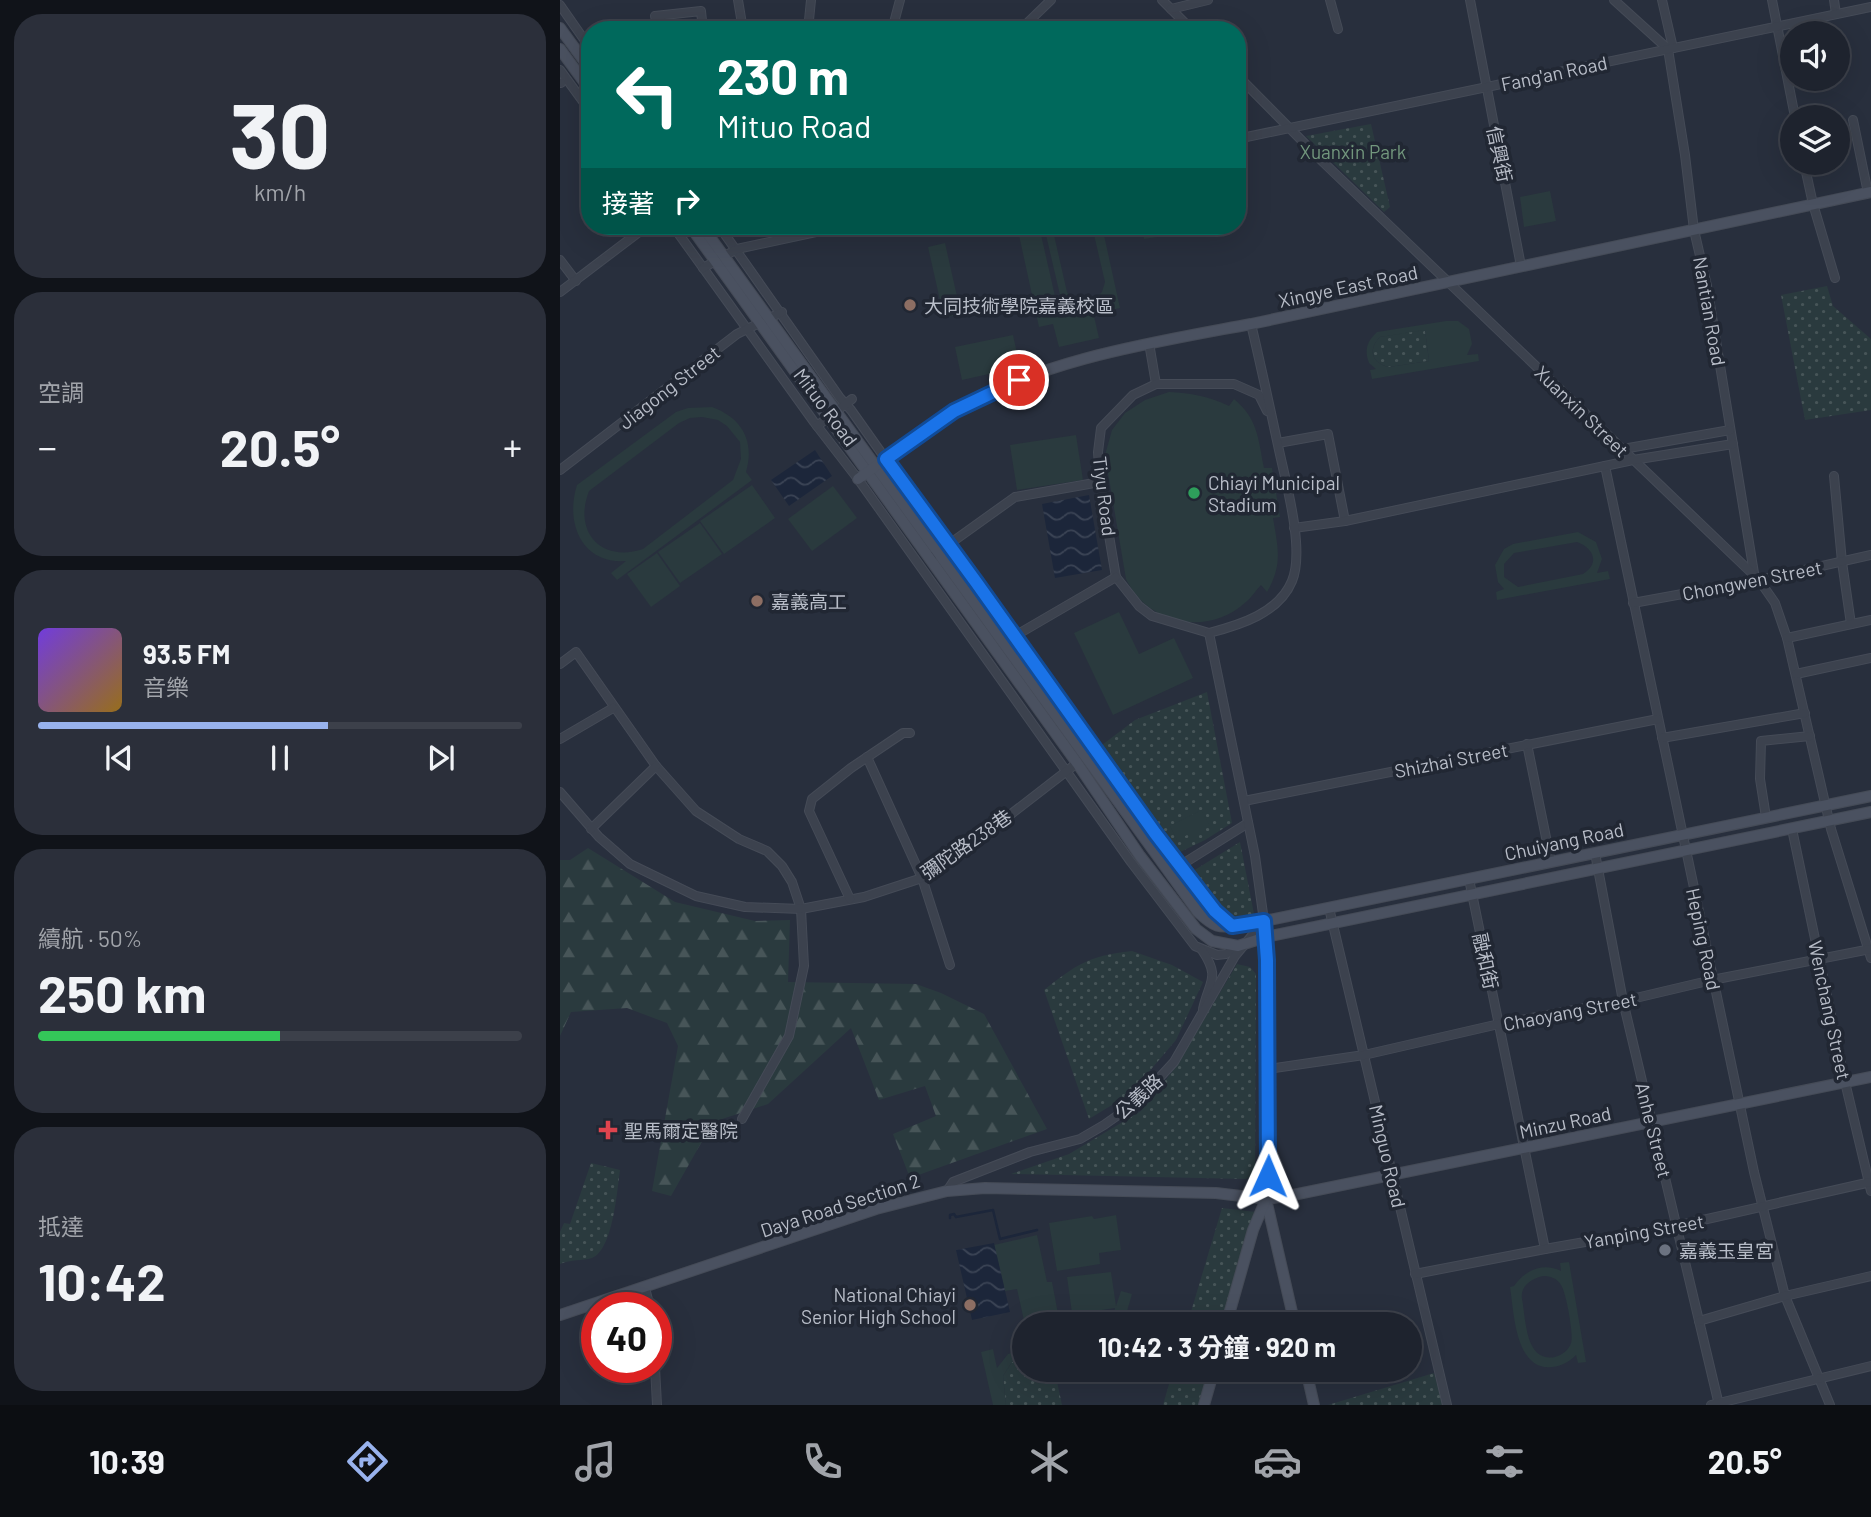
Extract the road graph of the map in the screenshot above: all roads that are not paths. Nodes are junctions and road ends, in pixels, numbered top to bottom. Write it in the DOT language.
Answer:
graph roads {
  1 [pos="685,0"];
  2 [pos="738,0"];
  3 [pos="811,0"];
  4 [pos="900,0"];
  5 [pos="1051,0"];
  6 [pos="1162,0"];
  7 [pos="1208,0"];
  8 [pos="1330,0"];
  9 [pos="1470,0"];
  10 [pos="1614,0"];
  11 [pos="1662,0"];
  12 [pos="1772,0"];
  13 [pos="1835,0"];
  14 [pos="560,5"];
  15 [pos="1871,7"];
  16 [pos="1171,9"];
  17 [pos="687,12"];
  18 [pos="1836,14"];
  19 [pos="656,21"];
  20 [pos="702,21"];
  21 [pos="742,21"];
  22 [pos="808,21"];
  23 [pos="894,21"];
  24 [pos="1029,21"];
  25 [pos="1183,21"];
  26 [pos="1777,26"];
  27 [pos="560,28"];
  28 [pos="1338,29"];
  29 [pos="581,35"];
  30 [pos="1670,48"];
  31 [pos="560,49"];
  32 [pos="581,57"];
  33 [pos="560,69"];
  34 [pos="581,78"];
  35 [pos="1246,84"];
  36 [pos="1486,87"];
  37 [pos="581,98"];
  38 [pos="1793,105"];
  39 [pos="1853,120"];
  40 [pos="1290,127"];
  41 [pos="1246,137"];
  42 [pos="1807,175"];
  43 [pos="1869,192"];
  44 [pos="1813,204"];
  45 [pos="1694,230"];
  46 [pos="636,235"];
  47 [pos="680,235"];
  48 [pos="698,235"];
  49 [pos="707,235"];
  50 [pos="726,235"];
  51 [pos="802,235"];
  52 [pos="737,249"];
  53 [pos="720,258"];
  54 [pos="560,260"];
  55 [pos="1521,266"];
  56 [pos="704,268"];
  57 [pos="1835,278"];
  58 [pos="576,281"];
  59 [pos="1448,282"];
  60 [pos="560,292"];
  61 [pos="782,312"];
  62 [pos="758,322"];
  63 [pos="1251,324"];
  64 [pos="1149,343"];
  65 [pos="1157,384"];
  66 [pos="841,408"];
  67 [pos="1274,425"];
  68 [pos="817,426"];
  69 [pos="1730,430"];
  70 [pos="1278,443"];
  71 [pos="1733,444"];
  72 [pos="1623,449"];
  73 [pos="1633,460"];
  74 [pos="1605,466"];
  75 [pos="872,469"];
  76 [pos="560,470"];
  77 [pos="1834,477"];
  78 [pos="1100,482"];
  79 [pos="1345,520"];
  80 [pos="1294,528"];
  81 [pos="950,541"];
  82 [pos="1871,555"];
  83 [pos="929,559"];
  84 [pos="1842,562"];
  85 [pos="1116,577"];
  86 [pos="1756,577"];
  87 [pos="976,582"];
  88 [pos="956,597"];
  89 [pos="1633,603"];
  90 [pos="1871,620"];
  91 [pos="1851,624"];
  92 [pos="1209,633"];
  93 [pos="1018,635"];
  94 [pos="1787,638"];
  95 [pos="1001,649"];
  96 [pos="1871,658"];
  97 [pos="560,664"];
  98 [pos="990,665"];
  99 [pos="1796,674"];
  100 [pos="613,708"];
  101 [pos="1805,713"];
  102 [pos="1658,719"];
  103 [pos="910,733"];
  104 [pos="1810,736"];
  105 [pos="1662,738"];
  106 [pos="560,739"];
  107 [pos="1527,744"];
  108 [pos="867,757"];
  109 [pos="1077,763"];
  110 [pos="656,766"];
  111 [pos="1066,771"];
  112 [pos="560,792"];
  113 [pos="1871,796"];
  114 [pos="1244,801"];
  115 [pos="1826,805"];
  116 [pos="1871,812"];
  117 [pos="1766,817"];
  118 [pos="1829,821"];
  119 [pos="1248,823"];
  120 [pos="1792,829"];
  121 [pos="591,830"];
  122 [pos="1683,835"];
  123 [pos="1686,850"];
  124 [pos="1595,853"];
  125 [pos="1551,862"];
  126 [pos="1181,865"];
  127 [pos="1597,869"];
  128 [pos="922,878"];
  129 [pos="1469,879"];
  130 [pos="1472,894"];
  131 [pos="850,899"];
  132 [pos="1329,908"];
  133 [pos="801,909"];
  134 [pos="1264,921"];
  135 [pos="1332,923"];
  136 [pos="1232,926"];
  137 [pos="1266,937"];
  138 [pos="1242,944"];
  139 [pos="1201,948"];
  140 [pos="1870,952"];
  141 [pos="1820,959"];
  142 [pos="950,965"];
  143 [pos="1712,980"];
  144 [pos="1623,1001"];
  145 [pos="1200,1020"];
  146 [pos="1499,1024"];
  147 [pos="1364,1055"];
  148 [pos="1268,1069"];
  149 [pos="1871,1077"];
  150 [pos="1845,1082"];
  151 [pos="1740,1104"];
  152 [pos="743,1119"];
  153 [pos="1652,1122"];
  154 [pos="1524,1148"];
  155 [pos="1392,1175"];
  156 [pos="1870,1185"];
  157 [pos="947,1191"];
  158 [pos="1266,1199"];
  159 [pos="1762,1207"];
  160 [pos="1676,1226"];
  161 [pos="1545,1249"];
  162 [pos="1415,1274"];
  163 [pos="1871,1276"];
  164 [pos="645,1288"];
  165 [pos="646,1292"];
  166 [pos="1785,1296"];
  167 [pos="561,1312"];
  168 [pos="1230,1312"];
  169 [pos="1292,1312"];
  170 [pos="1699,1321"];
  171 [pos="1871,1366"];
  172 [pos="1819,1379"];
  173 [pos="1211,1382"];
  174 [pos="1309,1382"];
  175 [pos="656,1383"];
  176 [pos="1716,1404"];
  177 [pos="657,1405"];
  178 [pos="1204,1405"];
  179 [pos="1314,1405"];
  180 [pos="1447,1405"];
  181 [pos="1830,1405"];
  1 -- 17 [label="street"];
  2 -- 21 [label="street"];
  3 -- 22 [label="street"];
  4 -- 23 [label="street"];
  5 -- 24 [label="street"];
  6 -- 16 [label="street"];
  7 -- 16 [label="street"];
  8 -- 28 [label="street"];
  9 -- 36 [label="street, 信興街"];
  10 -- 30 [label="street"];
  11 -- 30 [label="street, Nantian Road"];
  12 -- 26 [label="street"];
  13 -- 18 [label="street"];
  14 -- 29 [label="street"];
  15 -- 18 [label="street, Fang'an Road"];
  16 -- 25 [label="street"];
  17 -- 19 [label="street"];
  17 -- 20 [label="street"];
  18 -- 26 [label="street, Fang'an Road"];
  26 -- 30 [label="street, Fang'an Road"];
  26 -- 38 [label="street"];
  27 -- 32 [label="street"];
  30 -- 36 [label="street, Fang'an Road"];
  30 -- 45 [label="street, Nantian Road"];
  31 -- 34 [label="street"];
  33 -- 37 [label="street"];
  35 -- 40 [label="street, Xuanxin Street"];
  36 -- 40 [label="street, Fang'an Road"];
  36 -- 55 [label="street, 信興街"];
  39 -- 43 [label="street"];
  40 -- 41 [label="street, Fang'an Road"];
  40 -- 59 [label="street, Xuanxin Street"];
  42 -- 44 [label="street"];
  43 -- 44 [label="street, Xingye East Road"];
  44 -- 45 [label="street, Xingye East Road"];
  44 -- 57 [label="street"];
  45 -- 55 [label="street, Xingye East Road"];
  45 -- 69 [label="street, Nantian Road"];
  46 -- 58 [label="street"];
  47 -- 56 [label="street, Mituo Road"];
  48 -- 53 [label="street, Mituo Road"];
  49 -- 53 [label="street, Mituo Road"];
  50 -- 52 [label="street, Mituo Road"];
  51 -- 52 [label="street"];
  52 -- 53 [label="street"];
  52 -- 61 [label="street, Mituo Road"];
  53 -- 56 [label="street"];
  53 -- 62 [label="street, Mituo Road"];
  54 -- 58 [label="street"];
  55 -- 59 [label="street, Xingye East Road"];
  56 -- 62 [label="street, Mituo Road"];
  58 -- 60 [label="street"];
  59 -- 63 [label="street, Xingye East Road"];
  59 -- 72 [label="street, Xuanxin Street"];
  61 -- 62 [label="street, Jiagong Street"];
  61 -- 66 [label="street, Mituo Road"];
  62 -- 66 [label="street, Mituo Road"];
  62 -- 68 [label="street, Mituo Road"];
  62 -- 76 [label="street, Jiagong Street"];
  63 -- 64 [label="street, Xingye East Road"];
  63 -- 67 [label="street, Tiyu Road"];
  64 -- 65 [label="street"];
  64 -- 75 [label="street, Xingye East Road"];
  65 -- 67 [label="street, Tiyu Road"];
  65 -- 78 [label="street, Tiyu Road"];
  66 -- 68 [label="street"];
  66 -- 75 [label="street, Mituo Road"];
  67 -- 70 [label="street, Tiyu Road"];
  68 -- 75 [label="street, Mituo Road"];
  69 -- 71 [label="street, Nantian Road"];
  69 -- 72 [label="street"];
  70 -- 79 [label="street"];
  70 -- 80 [label="street, Tiyu Road"];
  71 -- 73 [label="street"];
  71 -- 86 [label="street, Nantian Road"];
  72 -- 73 [label="street, Xuanxin Street"];
  73 -- 74 [label="street"];
  73 -- 86 [label="street, Xuanxin Street"];
  74 -- 79 [label="street"];
  74 -- 89 [label="street, Heping Road"];
  75 -- 81 [label="street, Mituo Road"];
  75 -- 83 [label="street, Mituo Road"];
  75 -- 83 [label="street, Mituo Road"];
  77 -- 84 [label="street"];
  78 -- 81 [label="street"];
  78 -- 85 [label="street, Tiyu Road"];
  79 -- 80 [label="street"];
  80 -- 92 [label="street, Tiyu Road"];
  81 -- 83 [label="street"];
  81 -- 87 [label="street, Mituo Road"];
  82 -- 84 [label="street, Chongwen Street"];
  83 -- 88 [label="street, Mituo Road"];
  83 -- 88 [label="street, Mituo Road"];
  84 -- 86 [label="street, Chongwen Street"];
  84 -- 91 [label="street"];
  85 -- 92 [label="street"];
  85 -- 93 [label="street"];
  86 -- 89 [label="street, Chongwen Street"];
  86 -- 94 [label="street, Xuanxin Street"];
  87 -- 88 [label="street"];
  87 -- 93 [label="street, Mituo Road"];
  88 -- 95 [label="street, Mituo Road"];
  88 -- 98 [label="street, Mituo Road"];
  89 -- 102 [label="street, Heping Road"];
  90 -- 91 [label="street"];
  91 -- 94 [label="street"];
  92 -- 114 [label="street"];
  93 -- 95 [label="street"];
  93 -- 126 [label="street, Mituo Road"];
  94 -- 99 [label="street, Xuanxin Street"];
  95 -- 98 [label="street"];
  95 -- 109 [label="street, Mituo Road"];
  95 -- 136 [label="street, Mituo Road"];
  96 -- 99 [label="street"];
  97 -- 100 [label="street"];
  98 -- 111 [label="street, Mituo Road"];
  99 -- 101 [label="street, Xuanxin Street"];
  100 -- 106 [label="street"];
  100 -- 110 [label="street"];
  101 -- 104 [label="street, Xuanxin Street"];
  101 -- 105 [label="street"];
  102 -- 105 [label="street, Heping Road"];
  102 -- 107 [label="street, Shizhai Street"];
  103 -- 108 [label="street"];
  104 -- 115 [label="street, Xuanxin Street"];
  104 -- 117 [label="street"];
  105 -- 122 [label="street, Heping Road"];
  107 -- 114 [label="street, Shizhai Street"];
  107 -- 125 [label="street"];
  108 -- 128 [label="street"];
  108 -- 131 [label="street"];
  109 -- 111 [label="street, 彌陀路238巷"];
  109 -- 138 [label="street, Mituo Road"];
  110 -- 121 [label="street"];
  110 -- 133 [label="street"];
  111 -- 128 [label="street, 彌陀路238巷"];
  111 -- 139 [label="street, Mituo Road"];
  112 -- 121 [label="street, 彌陀路238巷"];
  113 -- 115 [label="street, Chuiyang Road"];
  114 -- 119 [label="street"];
  115 -- 117 [label="street, Chuiyang Road"];
  115 -- 118 [label="street, Xuanxin Street"];
  116 -- 118 [label="street, Chuiyang Road"];
  117 -- 122 [label="street, Chuiyang Road"];
  118 -- 120 [label="street, Chuiyang Road"];
  118 -- 140 [label="street, Xuanxin Street"];
  119 -- 126 [label="street"];
  119 -- 134 [label="street"];
  120 -- 123 [label="street, Chuiyang Road"];
  120 -- 141 [label="street, Wenchang Street"];
  121 -- 133 [label="street, 彌陀路238巷"];
  122 -- 123 [label="street, Heping Road"];
  122 -- 124 [label="street, Chuiyang Road"];
  123 -- 127 [label="street, Chuiyang Road"];
  123 -- 143 [label="street, Heping Road"];
  124 -- 125 [label="street, Chuiyang Road"];
  124 -- 127 [label="street, Anhe Street"];
  125 -- 129 [label="street, Chuiyang Road"];
  126 -- 136 [label="street, Mituo Road"];
  127 -- 130 [label="street, Chuiyang Road"];
  127 -- 144 [label="street, Anhe Street"];
  128 -- 131 [label="street, 彌陀路238巷"];
  128 -- 142 [label="street"];
  129 -- 130 [label="street, 融和街"];
  129 -- 132 [label="street, Chuiyang Road"];
  130 -- 135 [label="street, Chuiyang Road"];
  130 -- 146 [label="street, 融和街"];
  131 -- 133 [label="street, 彌陀路238巷"];
  132 -- 134 [label="street, Chuiyang Road"];
  132 -- 135 [label="street, Minguo Road"];
  133 -- 152 [label="street"];
  134 -- 136 [label="street, Mituo Road"];
  134 -- 137 [label="street"];
  134 -- 138 [label="street, 公義路"];
  135 -- 137 [label="street, Chuiyang Road"];
  135 -- 147 [label="street, Minguo Road"];
  137 -- 138 [label="street"];
  137 -- 148 [label="street"];
  138 -- 139 [label="street"];
  138 -- 145 [label="street, 公義路"];
  139 -- 145 [label="street"];
  140 -- 141 [label="street, Chaoyang Street"];
  141 -- 143 [label="street, Chaoyang Street"];
  141 -- 150 [label="street, Wenchang Street"];
  143 -- 144 [label="street, Chaoyang Street"];
  143 -- 151 [label="street, Heping Road"];
  144 -- 146 [label="street, Chaoyang Street"];
  144 -- 153 [label="street, Anhe Street"];
  145 -- 157 [label="street, 公義路"];
  146 -- 147 [label="street, Chaoyang Street"];
  146 -- 154 [label="street, 融和街"];
  147 -- 148 [label="street, Chaoyang Street"];
  147 -- 155 [label="street, Minguo Road"];
  148 -- 158 [label="street"];
  149 -- 150 [label="street, Minzu Road"];
  150 -- 151 [label="street, Minzu Road"];
  150 -- 156 [label="street, Wenchang Street"];
  151 -- 153 [label="street, Minzu Road"];
  151 -- 159 [label="street, Heping Road"];
  153 -- 154 [label="street, Minzu Road"];
  153 -- 160 [label="street, Anhe Street"];
  154 -- 155 [label="street, Minzu Road"];
  154 -- 161 [label="street, 融和街"];
  155 -- 158 [label="street, Minzu Road"];
  155 -- 162 [label="street, Minguo Road"];
  156 -- 159 [label="street, Yanping Street"];
  157 -- 158 [label="street, Daya Road Section 2"];
  157 -- 164 [label="street, Daya Road Section 2"];
  158 -- 168 [label="street"];
  158 -- 169 [label="street"];
  159 -- 160 [label="street, Yanping Street"];
  159 -- 166 [label="street, Heping Road"];
  160 -- 161 [label="street, Yanping Street"];
  160 -- 170 [label="street, Anhe Street"];
  161 -- 162 [label="street, Yanping Street"];
  162 -- 180 [label="street, Minguo Road"];
  163 -- 166 [label="street"];
  164 -- 165 [label="street"];
  164 -- 167 [label="street, Daya Road Section 2"];
  166 -- 170 [label="street"];
  166 -- 172 [label="street, Heping Road"];
  170 -- 176 [label="street, Anhe Street"];
  171 -- 172 [label="street"];
  172 -- 176 [label="street"];
  172 -- 181 [label="street, Heping Road"];
  173 -- 178 [label="street"];
  174 -- 179 [label="street"];
  175 -- 177 [label="street"];
}
